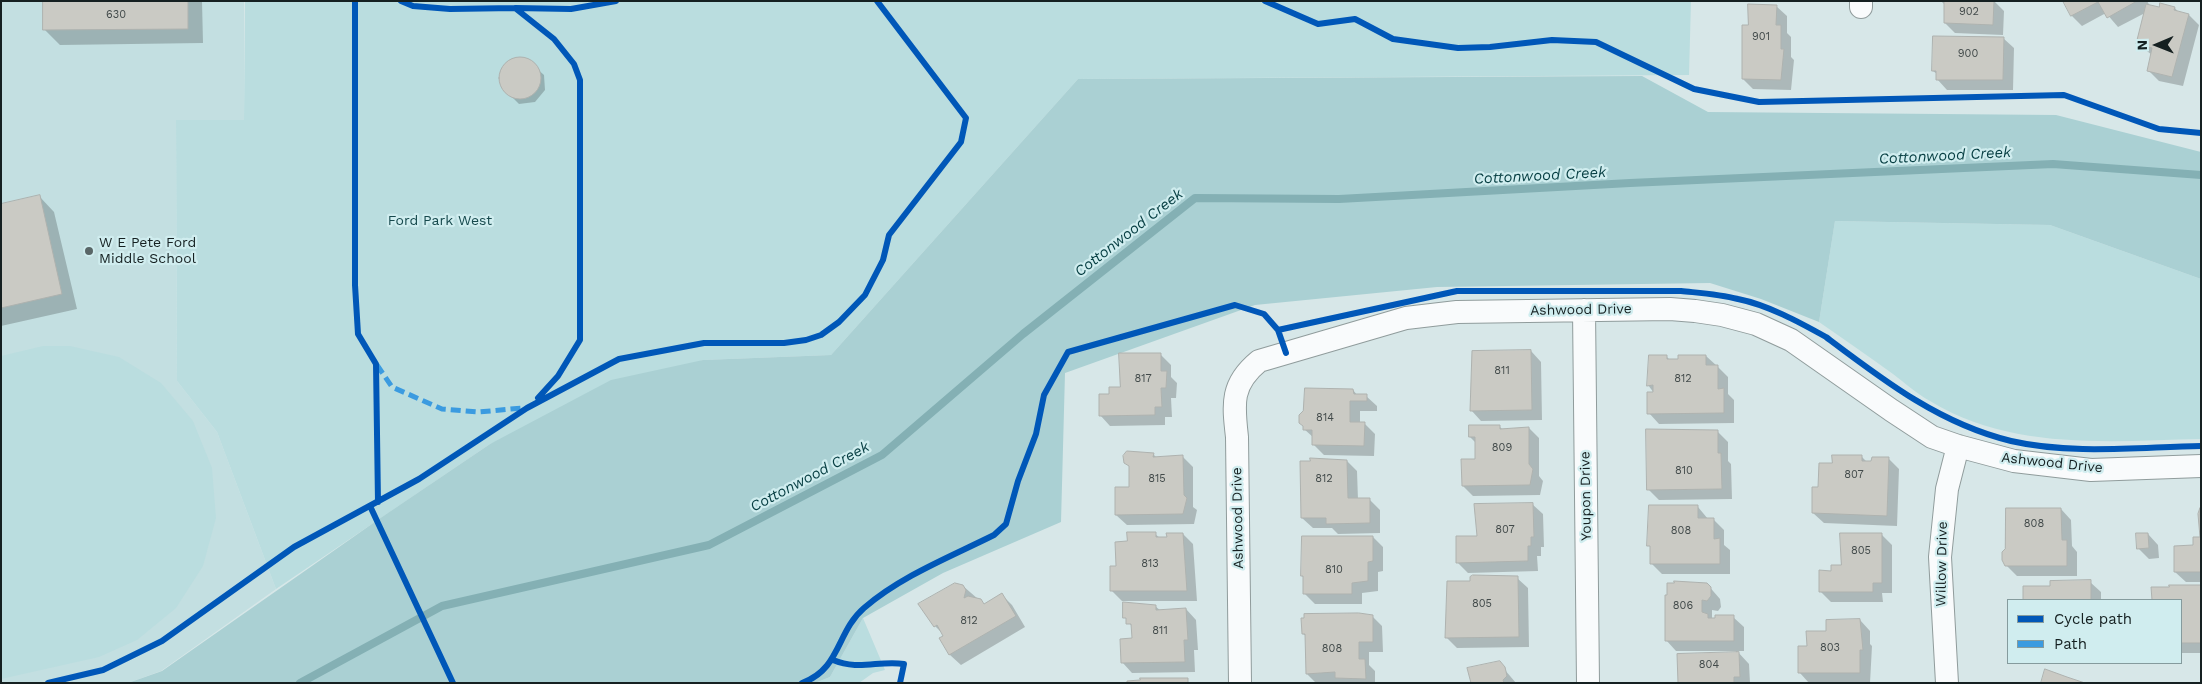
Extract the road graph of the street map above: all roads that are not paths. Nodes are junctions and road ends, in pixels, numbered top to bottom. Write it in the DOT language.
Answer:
graph roads {
  1 [pos="1584,310"];
  2 [pos="1958,446"];
  3 [pos="2201,466"];
  4 [pos="1240,683"];
  5 [pos="1588,683"];
  6 [pos="1947,683"];
  1 -- 2 [label="street, Ashwood Drive"];
  1 -- 4 [label="street, Ashwood Drive"];
  1 -- 5 [label="street, Youpon Drive"];
  2 -- 3 [label="street, Ashwood Drive"];
  2 -- 6 [label="street, Willow Drive"];
}
